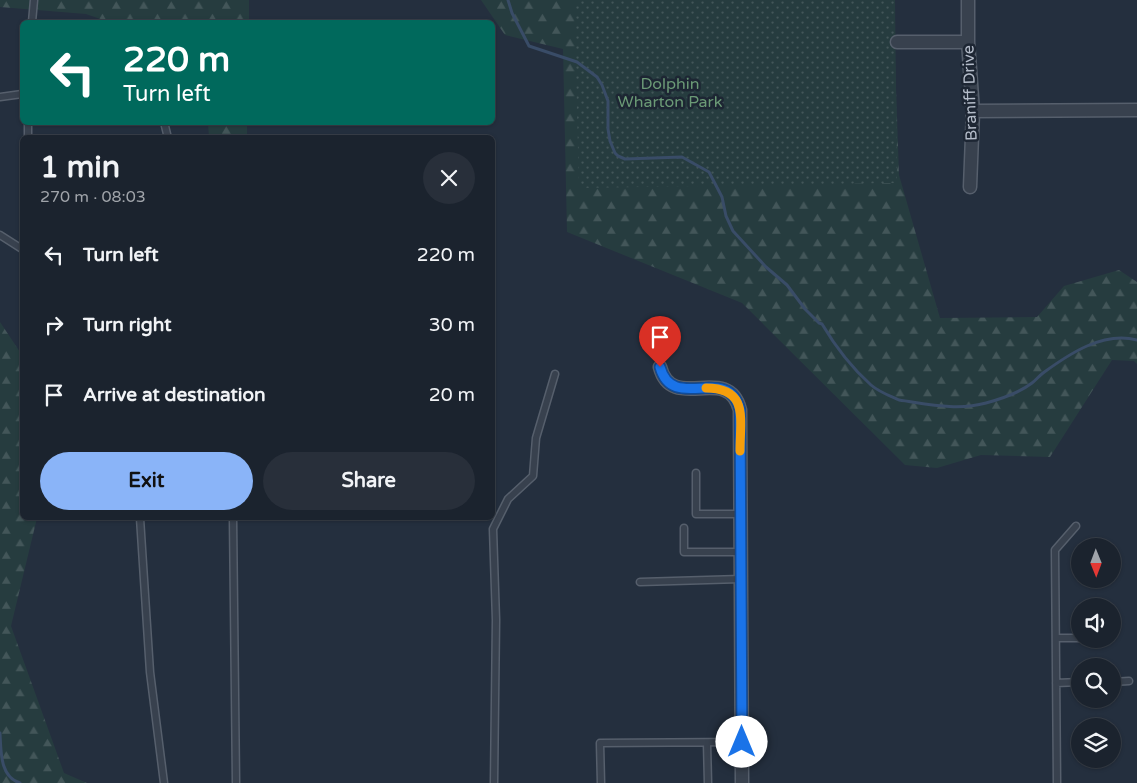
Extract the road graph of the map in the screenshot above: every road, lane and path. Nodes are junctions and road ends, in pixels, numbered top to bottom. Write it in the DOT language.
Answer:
graph roads {
  1 [pos="34,0"];
  2 [pos="968,0"];
  3 [pos="32,20"];
  4 [pos="897,42"];
  5 [pos="968,42"];
  6 [pos="20,94"];
  7 [pos="0,97"];
  8 [pos="1137,110"];
  9 [pos="973,111"];
  10 [pos="970,187"];
  11 [pos="0,235"];
  12 [pos="20,249"];
  13 [pos="660,367"];
  14 [pos="555,374"];
  15 [pos="696,473"];
  16 [pos="741,514"];
  17 [pos="140,520"];
  18 [pos="232,520"];
  19 [pos="1076,526"];
  20 [pos="684,528"];
  21 [pos="741,552"];
  22 [pos="741,580"];
  23 [pos="640,582"];
  24 [pos="1056,638"];
  25 [pos="1071,638"];
  26 [pos="1121,681"];
  27 [pos="1129,681"];
  28 [pos="1071,682"];
  29 [pos="1056,683"];
  30 [pos="742,742"];
  31 [pos="707,743"];
  32 [pos="164,783"];
  33 [pos="236,783"];
  34 [pos="494,783"];
  35 [pos="601,783"];
  36 [pos="708,783"];
  37 [pos="742,783"];
  38 [pos="1057,783"];
  1 -- 3 [label="lane"];
  2 -- 5 [label="street, Braniff Drive"];
  4 -- 5 [label="street"];
  5 -- 9 [label="street, Braniff Drive"];
  6 -- 7 [label="lane"];
  8 -- 9 [label="street"];
  9 -- 10 [label="street, Braniff Drive"];
  11 -- 12 [label="lane"];
  13 -- 16 [label="street"];
  14 -- 34 [label="lane"];
  15 -- 16 [label="lane"];
  16 -- 21 [label="street"];
  17 -- 32 [label="lane"];
  18 -- 33 [label="lane"];
  19 -- 24 [label="lane"];
  20 -- 21 [label="lane"];
  21 -- 22 [label="street"];
  22 -- 23 [label="lane"];
  22 -- 30 [label="street"];
  24 -- 25 [label="lane"];
  24 -- 29 [label="lane"];
  26 -- 27 [label="lane"];
  28 -- 29 [label="lane"];
  29 -- 38 [label="lane"];
  30 -- 31 [label="lane"];
  30 -- 37 [label="street"];
  31 -- 35 [label="lane"];
  31 -- 36 [label="lane"];
}
